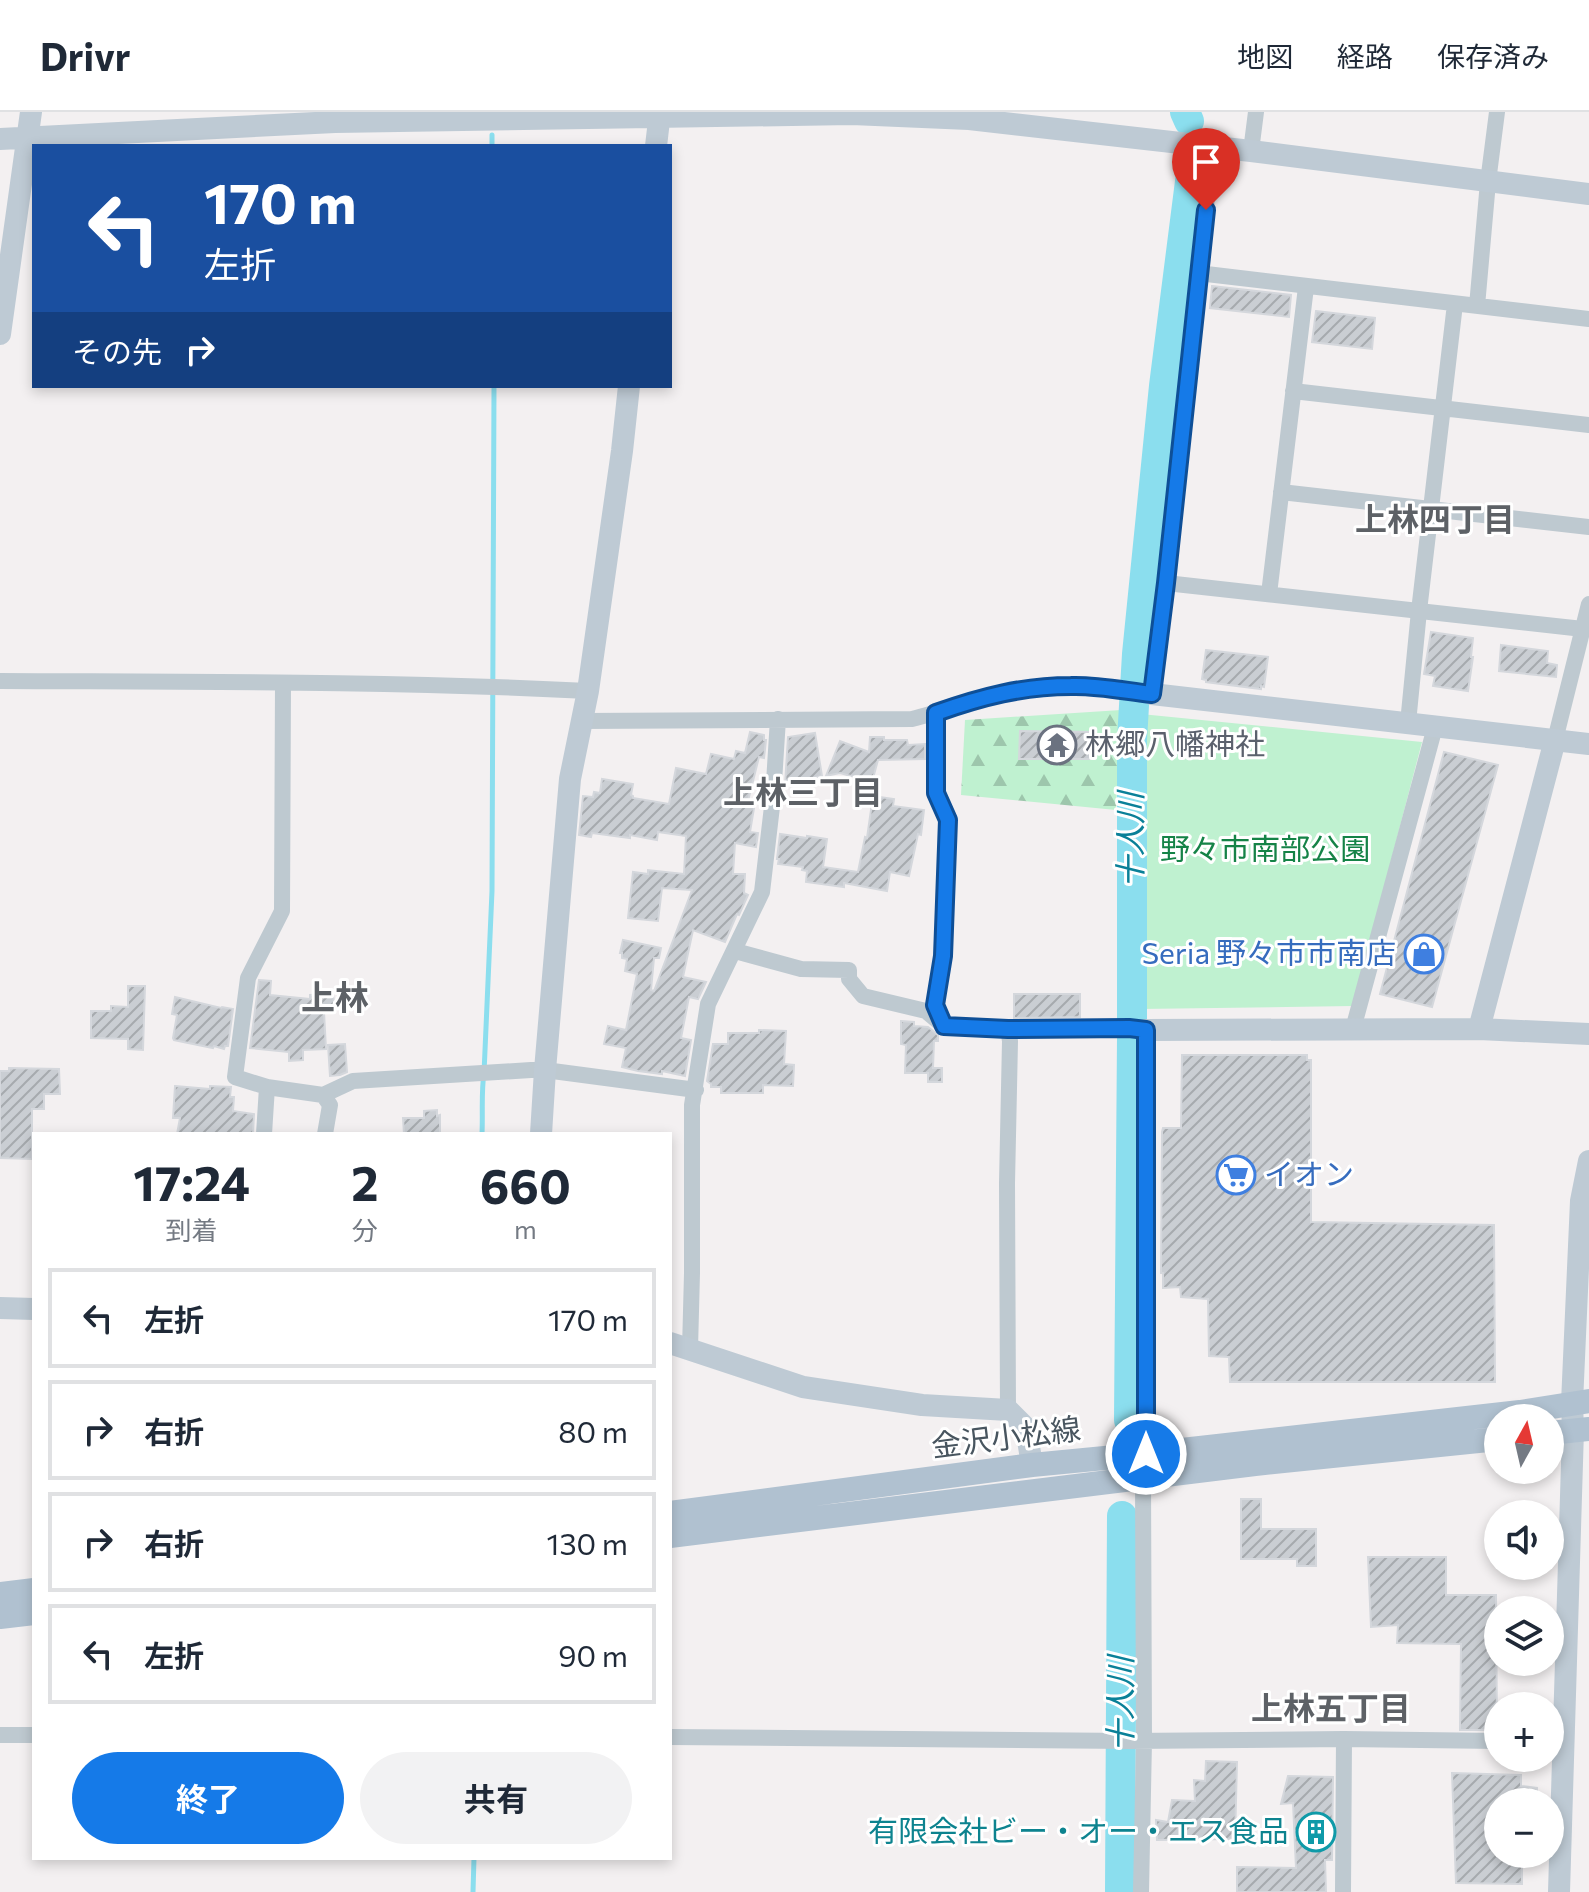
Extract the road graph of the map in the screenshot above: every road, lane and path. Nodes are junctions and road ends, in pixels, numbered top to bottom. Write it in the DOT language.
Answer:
graph roads {
  1 [pos="31,112"];
  2 [pos="1256,112"];
  3 [pos="1497,112"];
  4 [pos="660,114"];
  5 [pos="0,139"];
  6 [pos="27,139"];
  7 [pos="656,144"];
  8 [pos="1213,147"];
  9 [pos="1251,151"];
  10 [pos="1488,182"];
  11 [pos="1589,194"];
  12 [pos="1198,273"];
  13 [pos="1306,287"];
  14 [pos="1455,304"];
  15 [pos="1477,306"];
  16 [pos="1589,319"];
  17 [pos="0,334"];
  18 [pos="629,388"];
  19 [pos="1293,391"];
  20 [pos="1443,409"];
  21 [pos="1589,425"];
  22 [pos="1281,492"];
  23 [pos="1431,509"];
  24 [pos="1589,527"];
  25 [pos="1166,583"];
  26 [pos="1269,594"];
  27 [pos="1589,604"];
  28 [pos="1419,611"];
  29 [pos="1583,629"];
  30 [pos="0,681"];
  31 [pos="283,683"];
  32 [pos="588,691"];
  33 [pos="1137,693"];
  34 [pos="936,713"];
  35 [pos="778,719"];
  36 [pos="581,721"];
  37 [pos="1408,723"];
  38 [pos="1435,727"];
  39 [pos="1555,740"];
  40 [pos="1589,744"];
  41 [pos="735,951"];
  42 [pos="944,1026"];
  43 [pos="1008,1029"];
  44 [pos="1353,1029"];
  45 [pos="1479,1029"];
  46 [pos="1141,1030"];
  47 [pos="1589,1034"];
  48 [pos="545,1070"];
  49 [pos="267,1087"];
  50 [pos="696,1090"];
  51 [pos="323,1095"];
  52 [pos="264,1132"];
  53 [pos="325,1132"];
  54 [pos="541,1132"];
  55 [pos="1589,1161"];
  56 [pos="0,1308"];
  57 [pos="32,1309"];
  58 [pos="680,1346"];
  59 [pos="1581,1402"];
  60 [pos="1008,1410"];
  61 [pos="1571,1431"];
  62 [pos="1484,1440"];
  63 [pos="1032,1465"];
  64 [pos="1144,1466"];
  65 [pos="672,1513"];
  66 [pos="672,1536"];
  67 [pos="32,1590"];
  68 [pos="0,1594"];
  69 [pos="32,1613"];
  70 [pos="0,1617"];
  71 [pos="1558,1692"];
  72 [pos="0,1735"];
  73 [pos="32,1735"];
  74 [pos="672,1737"];
  75 [pos="1344,1739"];
  76 [pos="1137,1741"];
  77 [pos="1484,1741"];
  78 [pos="1557,1772"];
  79 [pos="1141,1892"];
  80 [pos="1343,1892"];
  81 [pos="1559,1892"];
  1 -- 6 [label="street"];
  2 -- 9 [label="street"];
  3 -- 10 [label="street"];
  4 -- 6 [label="street"];
  4 -- 7 [label="street"];
  4 -- 8 [label="street"];
  5 -- 6 [label="street"];
  6 -- 17 [label="street"];
  8 -- 9 [label="street"];
  8 -- 12 [label="street"];
  9 -- 10 [label="street"];
  10 -- 11 [label="street"];
  10 -- 15 [label="street"];
  12 -- 13 [label="street"];
  12 -- 25 [label="street"];
  13 -- 14 [label="street"];
  13 -- 19 [label="street"];
  14 -- 15 [label="street"];
  14 -- 20 [label="street"];
  15 -- 16 [label="street"];
  18 -- 32 [label="street"];
  19 -- 20 [label="street"];
  19 -- 22 [label="street"];
  20 -- 21 [label="street"];
  20 -- 23 [label="street"];
  22 -- 23 [label="street"];
  22 -- 26 [label="street"];
  23 -- 24 [label="street"];
  23 -- 28 [label="street"];
  25 -- 26 [label="street"];
  25 -- 33 [label="street"];
  26 -- 28 [label="street"];
  27 -- 29 [label="street"];
  28 -- 29 [label="street"];
  28 -- 37 [label="street"];
  29 -- 39 [label="street"];
  30 -- 31 [label="street"];
  31 -- 32 [label="street"];
  31 -- 49 [label="street"];
  32 -- 36 [label="street"];
  33 -- 34 [label="street"];
  33 -- 37 [label="street"];
  34 -- 35 [label="street"];
  34 -- 42 [label="street"];
  35 -- 36 [label="street"];
  35 -- 41 [label="street"];
  36 -- 48 [label="street"];
  37 -- 38 [label="street"];
  38 -- 39 [label="street"];
  38 -- 44 [label="street"];
  39 -- 40 [label="street"];
  39 -- 45 [label="street"];
  41 -- 42 [label="street"];
  41 -- 50 [label="street"];
  42 -- 43 [label="street"];
  43 -- 46 [label="street"];
  43 -- 60 [label="street"];
  44 -- 45 [label="street"];
  44 -- 46 [label="street"];
  45 -- 47 [label="street"];
  46 -- 64 [label="street"];
  48 -- 50 [label="street"];
  48 -- 51 [label="street"];
  48 -- 54 [label="street"];
  49 -- 51 [label="street"];
  49 -- 52 [label="street"];
  50 -- 58 [label="street"];
  51 -- 53 [label="street"];
  55 -- 59 [label="street"];
  56 -- 57 [label="street"];
  58 -- 60 [label="street"];
  59 -- 61 [label="street"];
  59 -- 64 [label="main road, 金沢小松線"];
  60 -- 63 [label="street"];
  61 -- 71 [label="street"];
  62 -- 64 [label="main road, 金沢小松線"];
  63 -- 64 [label="main road, 金沢小松線"];
  63 -- 65 [label="main road, 金沢小松線"];
  64 -- 66 [label="main road, 金沢小松線"];
  64 -- 76 [label="street"];
  67 -- 68 [label="main road"];
  69 -- 70 [label="main road"];
  72 -- 73 [label="street"];
  74 -- 76 [label="street"];
  75 -- 76 [label="street"];
  75 -- 77 [label="street"];
  75 -- 80 [label="street"];
  76 -- 79 [label="street"];
  78 -- 81 [label="street"];
}
